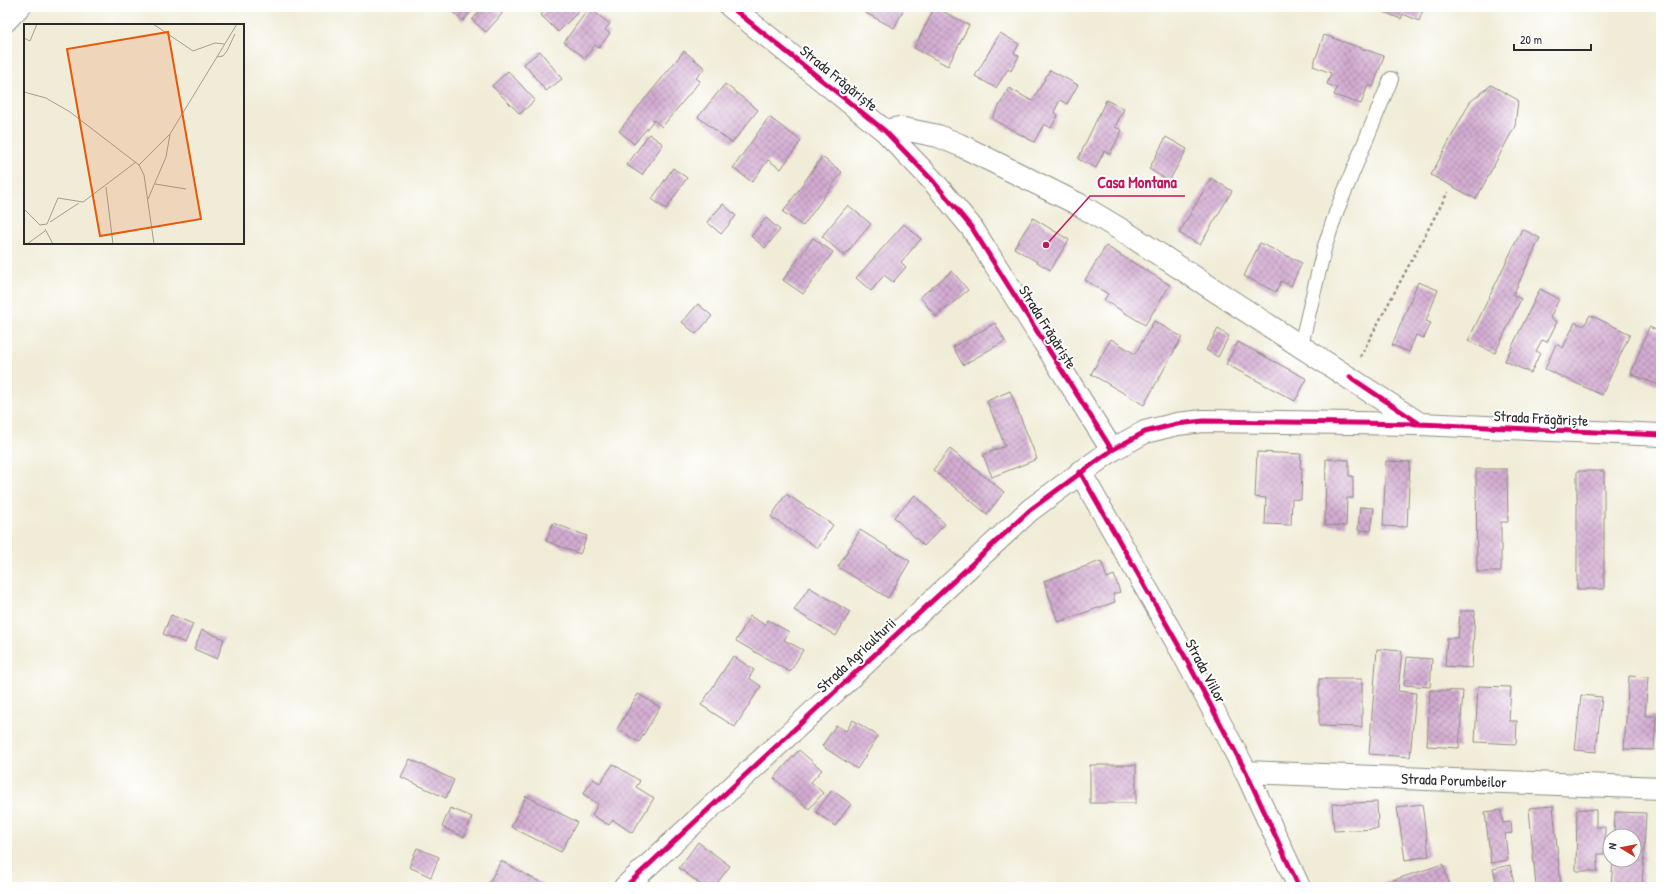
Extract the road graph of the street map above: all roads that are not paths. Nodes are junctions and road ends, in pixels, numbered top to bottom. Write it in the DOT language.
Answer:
graph roads {
  1 [pos="24,7"];
  2 [pos="731,7"];
  3 [pos="7,25"];
  4 [pos="1391,79"];
  5 [pos="886,131"];
  6 [pos="1301,345"];
  7 [pos="1420,424"];
  8 [pos="1661,435"];
  9 [pos="1112,450"];
  10 [pos="1080,472"];
  11 [pos="1246,772"];
  12 [pos="1661,788"];
  13 [pos="625,887"];
  14 [pos="1299,887"];
  1 -- 3 [label="lane"];
  2 -- 5 [label="street, Strada Frăgăriște"];
  4 -- 6 [label="lane"];
  5 -- 6 [label="street, Strada Frăgăriște"];
  5 -- 9 [label="street, Strada Frăgăriște"];
  6 -- 7 [label="street, Strada Frăgăriște"];
  7 -- 8 [label="street, Strada Frăgăriște"];
  7 -- 9 [label="street, Strada Frăgăriște"];
  9 -- 10 [label="street, Strada Agriculturii"];
  10 -- 11 [label="street, Strada Viilor"];
  10 -- 13 [label="street, Strada Agriculturii"];
  11 -- 12 [label="street, Strada Porumbeilor"];
  11 -- 14 [label="street, Strada Viilor"];
}
